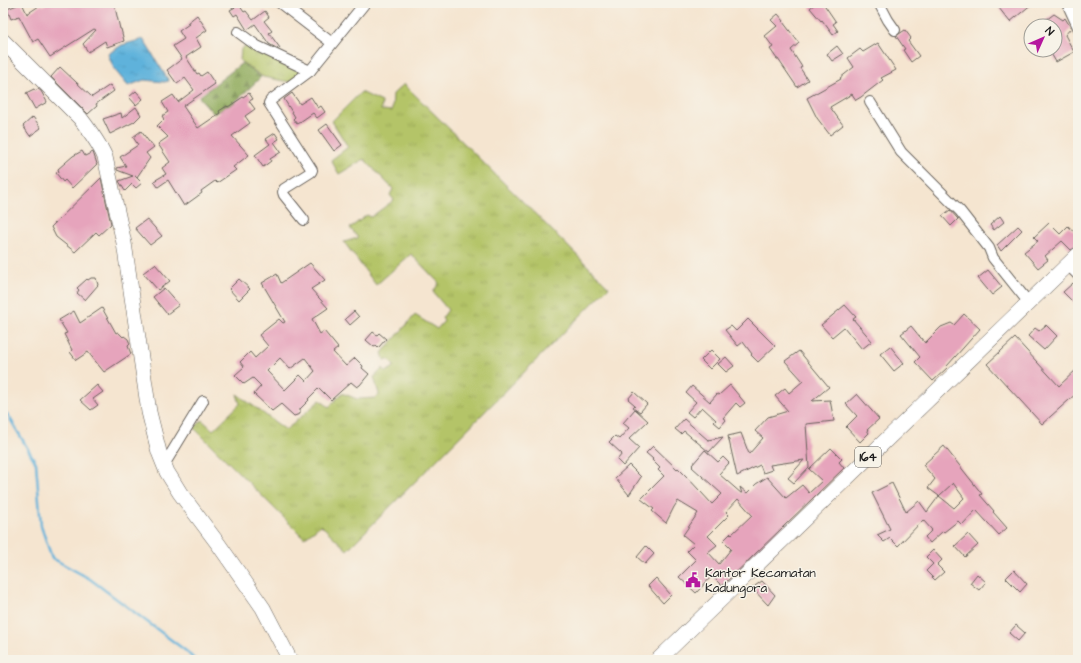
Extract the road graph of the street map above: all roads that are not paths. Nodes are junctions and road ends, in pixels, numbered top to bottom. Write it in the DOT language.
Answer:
graph roads {
  1 [pos="280,3"];
  2 [pos="365,3"];
  3 [pos="879,3"];
  4 [pos="1067,3"];
  5 [pos="1078,27"];
  6 [pos="895,30"];
  7 [pos="238,32"];
  8 [pos="3,41"];
  9 [pos="332,43"];
  10 [pos="310,72"];
  11 [pos="870,102"];
  12 [pos="304,220"];
  13 [pos="1075,265"];
  14 [pos="1029,303"];
  15 [pos="203,401"];
  16 [pos="164,465"];
  17 [pos="290,660"];
  18 [pos="658,660"];
  1 -- 9 [label="street"];
  2 -- 9 [label="street"];
  3 -- 6 [label="street"];
  4 -- 5 [label="street"];
  7 -- 10 [label="street"];
  8 -- 16 [label="main road"];
  9 -- 10 [label="street"];
  10 -- 12 [label="street"];
  11 -- 14 [label="street"];
  13 -- 14 [label="main road, 164"];
  14 -- 18 [label="main road, 164"];
  15 -- 16 [label="street"];
  16 -- 17 [label="main road"];
}
